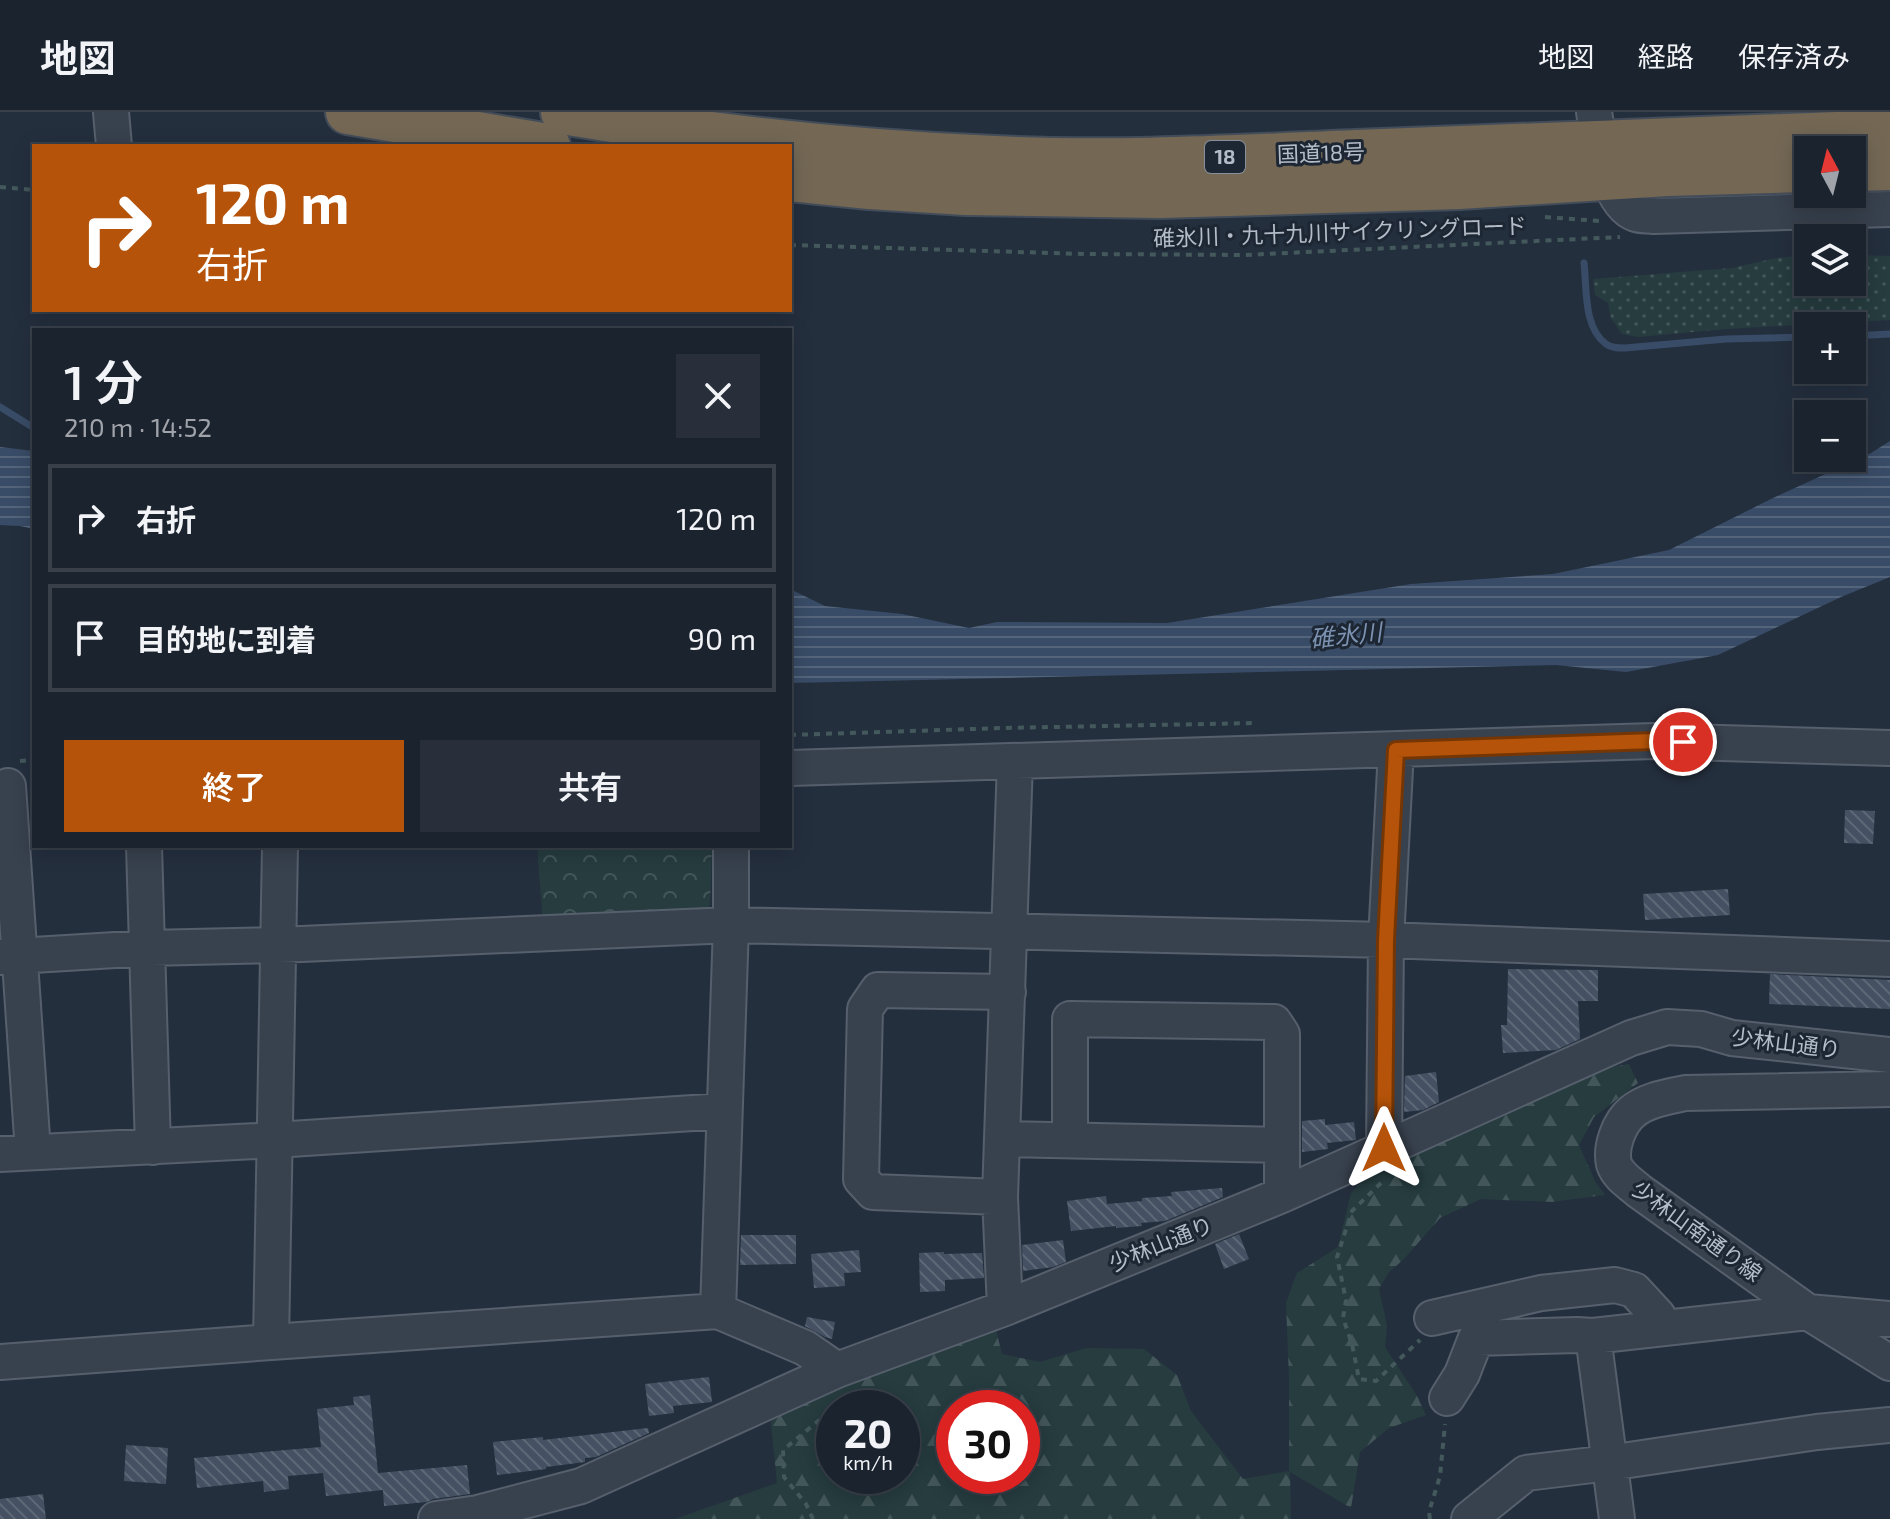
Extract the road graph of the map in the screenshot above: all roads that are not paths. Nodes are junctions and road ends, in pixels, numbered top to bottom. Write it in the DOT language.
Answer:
graph roads {
  1 [pos="111,112"];
  2 [pos="348,112"];
  3 [pos="564,126"];
  4 [pos="1890,132"];
  5 [pos="114,144"];
  6 [pos="1601,144"];
  7 [pos="870,150"];
  8 [pos="1237,157"];
  9 [pos="1890,168"];
  10 [pos="1866,169"];
  11 [pos="1794,170"];
  12 [pos="792,179"];
  13 [pos="1413,188"];
  14 [pos="1057,194"];
  15 [pos="1890,209"];
  16 [pos="1890,748"];
  17 [pos="1396,750"];
  18 [pos="1015,761"];
  19 [pos="792,768"];
  20 [pos="14,786"];
  21 [pos="144,848"];
  22 [pos="280,848"];
  23 [pos="731,848"];
  24 [pos="731,925"];
  25 [pos="1008,932"];
  26 [pos="1386,940"];
  27 [pos="279,945"];
  28 [pos="148,948"];
  29 [pos="10,956"];
  30 [pos="1890,959"];
  31 [pos="1008,992"];
  32 [pos="1890,1055"];
  33 [pos="13,1057"];
  34 [pos="1890,1089"];
  35 [pos="724,1111"];
  36 [pos="1002,1139"];
  37 [pos="275,1140"];
  38 [pos="1070,1140"];
  39 [pos="1282,1145"];
  40 [pos="153,1147"];
  41 [pos="1384,1148"];
  42 [pos="16,1153"];
  43 [pos="1282,1195"];
  44 [pos="1000,1197"];
  45 [pos="1005,1308"];
  46 [pos="718,1311"];
  47 [pos="1808,1312"];
  48 [pos="1890,1319"];
  49 [pos="1429,1326"];
  50 [pos="1662,1328"];
  51 [pos="1593,1336"];
  52 [pos="271,1342"];
  53 [pos="0,1362"];
  54 [pos="1890,1363"];
  55 [pos="837,1370"];
  56 [pos="1447,1398"];
  57 [pos="1890,1425"];
  58 [pos="1609,1463"];
  59 [pos="436,1519"];
  60 [pos="1469,1519"];
  61 [pos="1617,1519"];
  1 -- 5 [label="street"];
  2 -- 3 [label="highway, 国道18号 / 18"];
  3 -- 7 [label="highway, 国道18号 / 18"];
  4 -- 6 [label="highway, 国道18号 / 18"];
  6 -- 8 [label="highway, 国道18号 / 18"];
  6 -- 11 [label="highway, 国道18号 / 18"];
  6 -- 13 [label="highway, 国道18号 / 18"];
  6 -- 15 [label="street"];
  7 -- 8 [label="highway, 国道18号 / 18"];
  7 -- 14 [label="street"];
  8 -- 13 [label="street"];
  9 -- 10 [label="highway"];
  12 -- 14 [label="highway, 国道18号 / 18"];
  13 -- 14 [label="highway, 国道18号 / 18"];
  16 -- 17 [label="street"];
  17 -- 18 [label="street"];
  17 -- 26 [label="street"];
  18 -- 19 [label="street"];
  18 -- 25 [label="street"];
  20 -- 29 [label="street"];
  21 -- 28 [label="street"];
  22 -- 27 [label="street"];
  23 -- 24 [label="street"];
  24 -- 25 [label="street"];
  24 -- 27 [label="street"];
  24 -- 35 [label="street"];
  25 -- 26 [label="street"];
  25 -- 31 [label="street"];
  26 -- 30 [label="street"];
  26 -- 41 [label="street"];
  27 -- 28 [label="street"];
  27 -- 37 [label="street"];
  28 -- 29 [label="street"];
  28 -- 40 [label="street"];
  29 -- 33 [label="street"];
  31 -- 36 [label="street"];
  31 -- 44 [label="street"];
  32 -- 41 [label="street, 少林山通り"];
  33 -- 42 [label="street"];
  34 -- 47 [label="street, 少林山南通り線"];
  35 -- 37 [label="street"];
  35 -- 46 [label="street"];
  36 -- 38 [label="street"];
  36 -- 44 [label="street"];
  37 -- 40 [label="street"];
  37 -- 52 [label="street"];
  38 -- 39 [label="street"];
  38 -- 39 [label="street"];
  39 -- 43 [label="street"];
  40 -- 42 [label="street"];
  41 -- 43 [label="street, 少林山通り"];
  43 -- 45 [label="street, 少林山通り"];
  44 -- 45 [label="street"];
  45 -- 55 [label="street, 少林山通り"];
  46 -- 52 [label="street"];
  46 -- 55 [label="street"];
  47 -- 48 [label="street"];
  47 -- 50 [label="street"];
  47 -- 54 [label="street, 少林山南通り線"];
  49 -- 50 [label="street"];
  50 -- 51 [label="street"];
  51 -- 56 [label="street"];
  51 -- 58 [label="street"];
  52 -- 53 [label="street"];
  55 -- 59 [label="street, 少林山通り"];
  57 -- 58 [label="street"];
  58 -- 60 [label="street"];
  58 -- 61 [label="street"];
}
